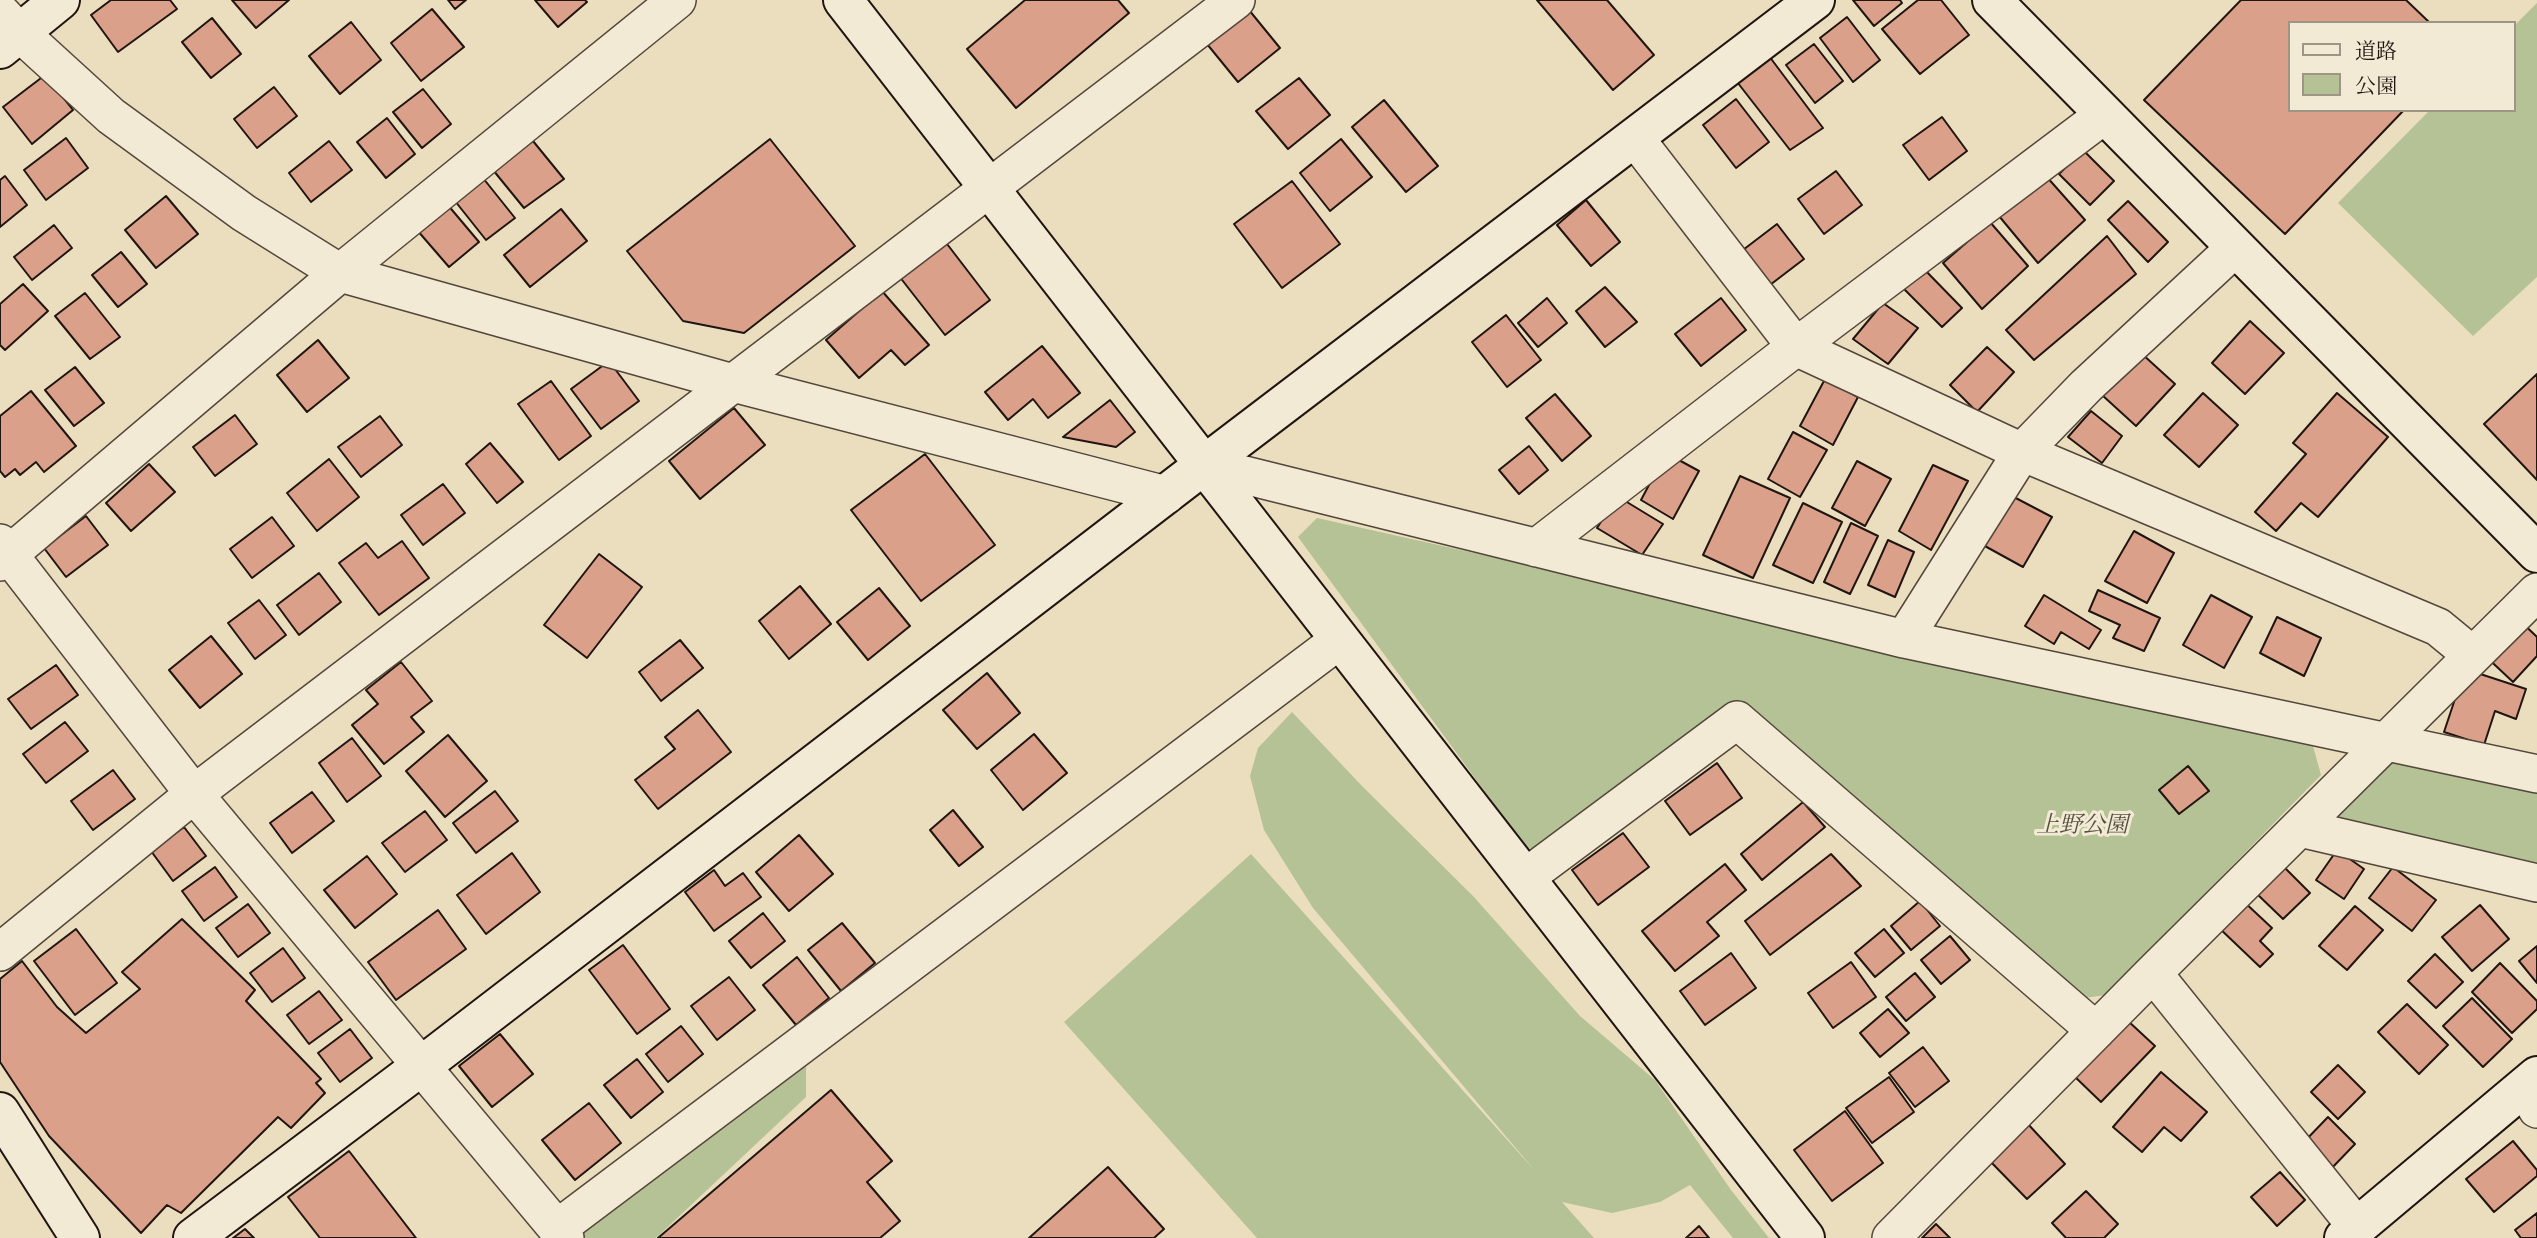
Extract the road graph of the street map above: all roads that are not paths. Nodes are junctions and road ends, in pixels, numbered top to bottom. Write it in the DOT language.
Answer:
graph roads {
  1 [pos="60,0"];
  2 [pos="677,0"];
  3 [pos="843,0"];
  4 [pos="1236,0"];
  5 [pos="1815,0"];
  6 [pos="1992,0"];
  7 [pos="7,31"];
  8 [pos="2104,115"];
  9 [pos="1635,138"];
  10 [pos="988,189"];
  11 [pos="2235,248"];
  12 [pos="340,273"];
  13 [pos="1796,347"];
  14 [pos="733,383"];
  15 [pos="2022,452"];
  16 [pos="1204,465"];
  17 [pos="1166,495"];
  18 [pos="1536,548"];
  19 [pos="3,553"];
  20 [pos="2537,553"];
  21 [pos="2537,592"];
  22 [pos="1903,639"];
  23 [pos="1338,640"];
  24 [pos="2472,655"];
  25 [pos="2385,743"];
  26 [pos="2537,774"];
  27 [pos="194,793"];
  28 [pos="2300,828"];
  29 [pos="1526,877"];
  30 [pos="2537,883"];
  31 [pos="0,952"];
  32 [pos="2153,973"];
  33 [pos="2096,1031"];
  34 [pos="420,1067"];
  35 [pos="2533,1090"];
  36 [pos="0,1112"];
  37 [pos="2351,1232"];
  38 [pos="562,1233"];
  39 [pos="80,1238"];
  40 [pos="193,1238"];
  41 [pos="1805,1238"];
  42 [pos="1891,1238"];
  1 -- 7 [label="street"];
  2 -- 12 [label="street"];
  3 -- 10 [label="street"];
  4 -- 10 [label="street"];
  5 -- 9 [label="street"];
  6 -- 8 [label="street"];
  7 -- 12 [label="street"];
  8 -- 11 [label="street"];
  8 -- 13 [label="street"];
  9 -- 13 [label="street"];
  9 -- 16 [label="street"];
  10 -- 14 [label="street"];
  10 -- 16 [label="street"];
  11 -- 15 [label="street"];
  11 -- 20 [label="street"];
  12 -- 14 [label="street"];
  12 -- 19 [label="street"];
  13 -- 15 [label="street"];
  13 -- 18 [label="street"];
  14 -- 17 [label="street"];
  14 -- 27 [label="street"];
  15 -- 22 [label="street"];
  15 -- 24 [label="street"];
  16 -- 17 [label="street"];
  16 -- 18 [label="street"];
  16 -- 23 [label="street"];
  17 -- 34 [label="street"];
  18 -- 22 [label="street"];
  19 -- 27 [label="street"];
  21 -- 24 [label="street"];
  22 -- 25 [label="street"];
  23 -- 29 [label="street"];
  23 -- 38 [label="street"];
  24 -- 25 [label="street"];
  25 -- 26 [label="street"];
  25 -- 28 [label="street"];
  27 -- 31 [label="street"];
  27 -- 34 [label="street"];
  28 -- 30 [label="street"];
  28 -- 32 [label="street"];
  29 -- 33 [label="street"];
  29 -- 41 [label="street"];
  32 -- 33 [label="street"];
  32 -- 37 [label="street"];
  33 -- 42 [label="street"];
  34 -- 38 [label="street"];
  34 -- 40 [label="street"];
  35 -- 37 [label="street"];
  36 -- 39 [label="street"];
}
